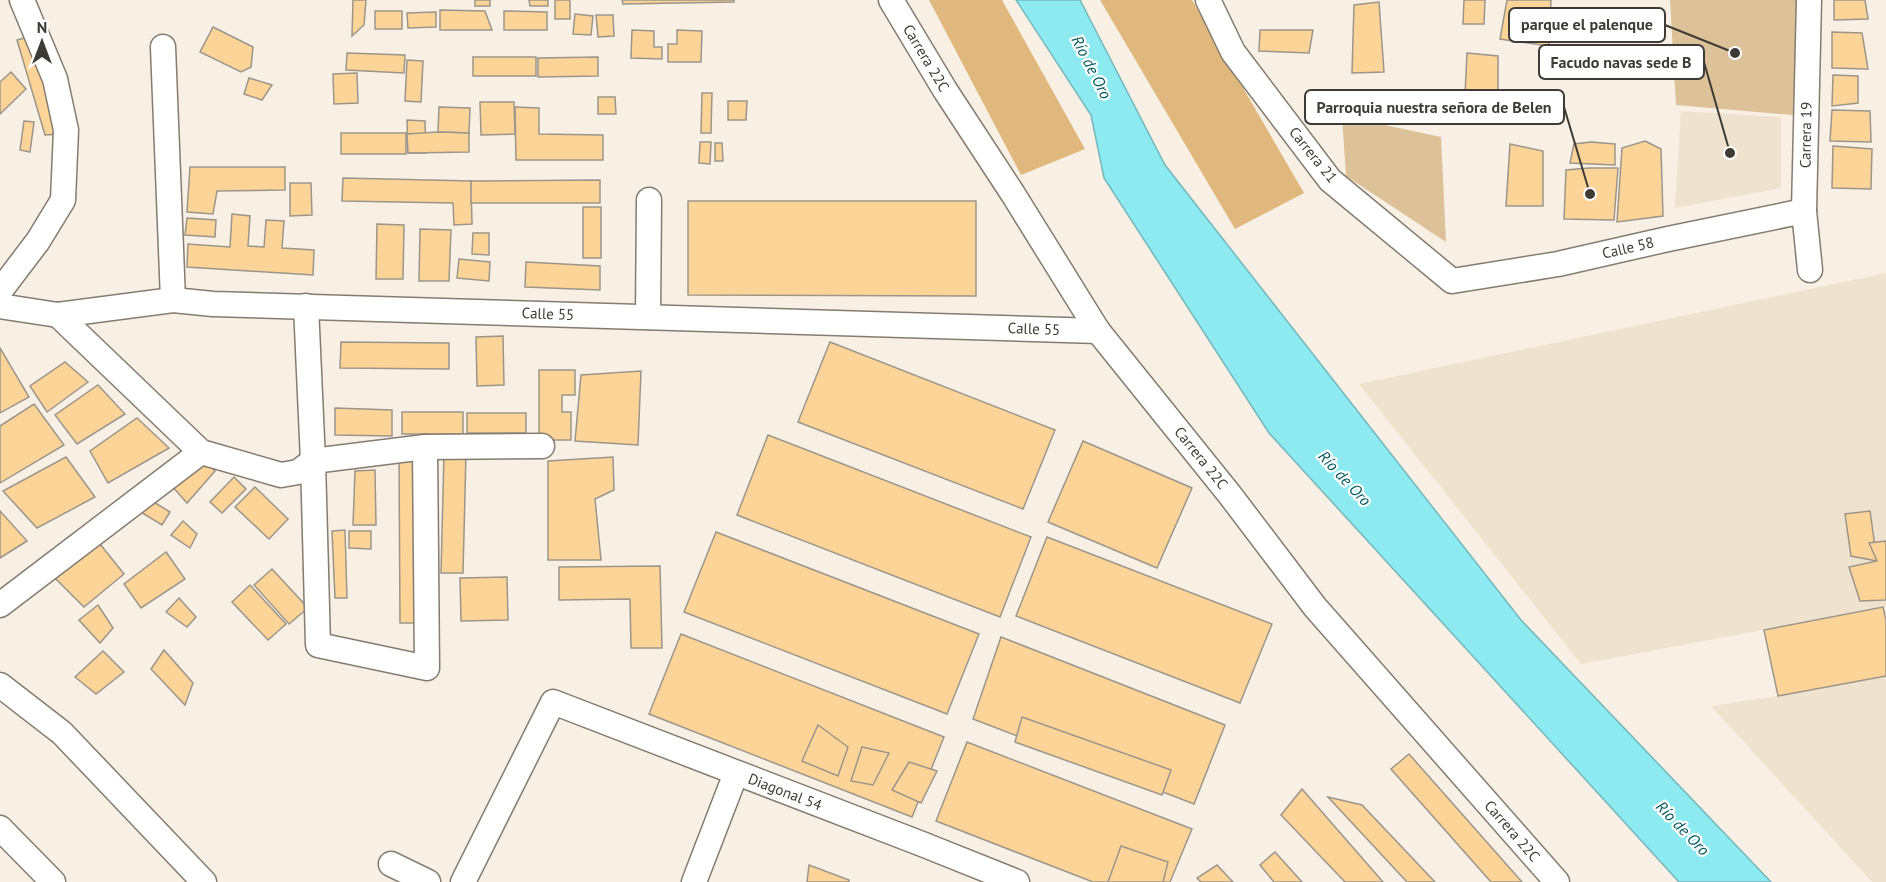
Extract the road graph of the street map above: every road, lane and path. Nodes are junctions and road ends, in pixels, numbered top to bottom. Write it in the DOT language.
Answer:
graph roads {
  1 [pos="22,0"];
  2 [pos="891,0"];
  3 [pos="1208,0"];
  4 [pos="1809,0"];
  5 [pos="163,47"];
  6 [pos="649,200"];
  7 [pos="1804,211"];
  8 [pos="1810,270"];
  9 [pos="1452,281"];
  10 [pos="0,291"];
  11 [pos="173,300"];
  12 [pos="0,306"];
  13 [pos="306,306"];
  14 [pos="58,315"];
  15 [pos="648,317"];
  16 [pos="1098,331"];
  17 [pos="542,446"];
  18 [pos="425,447"];
  19 [pos="201,452"];
  20 [pos="313,461"];
  21 [pos="0,605"];
  22 [pos="0,685"];
  23 [pos="736,773"];
  24 [pos="0,828"];
  25 [pos="391,864"];
  26 [pos="52,882"];
  27 [pos="204,882"];
  28 [pos="429,882"];
  29 [pos="463,882"];
  30 [pos="694,882"];
  31 [pos="1017,882"];
  32 [pos="1557,882"];
  1 -- 10 [label="street"];
  2 -- 16 [label="street, Carrera 22C"];
  3 -- 9 [label="street, Carrera 21"];
  4 -- 7 [label="street, Carrera 19"];
  5 -- 11 [label="street"];
  6 -- 15 [label="street"];
  7 -- 8 [label="street, Carrera 19"];
  7 -- 9 [label="street, Calle 58"];
  11 -- 13 [label="street, Calle 55"];
  11 -- 14 [label="street, Calle 55"];
  12 -- 14 [label="street, Calle 55"];
  13 -- 15 [label="street, Calle 55"];
  13 -- 20 [label="street"];
  14 -- 19 [label="street"];
  15 -- 16 [label="street, Calle 55"];
  16 -- 32 [label="street, Carrera 22C"];
  17 -- 18 [label="street"];
  18 -- 20 [label="street"];
  18 -- 20 [label="street"];
  19 -- 20 [label="street"];
  19 -- 21 [label="street"];
  22 -- 27 [label="street"];
  23 -- 29 [label="street, Diagonal 54"];
  23 -- 30 [label="street"];
  23 -- 31 [label="street, Diagonal 54"];
  24 -- 26 [label="street"];
  25 -- 28 [label="street"];
}
